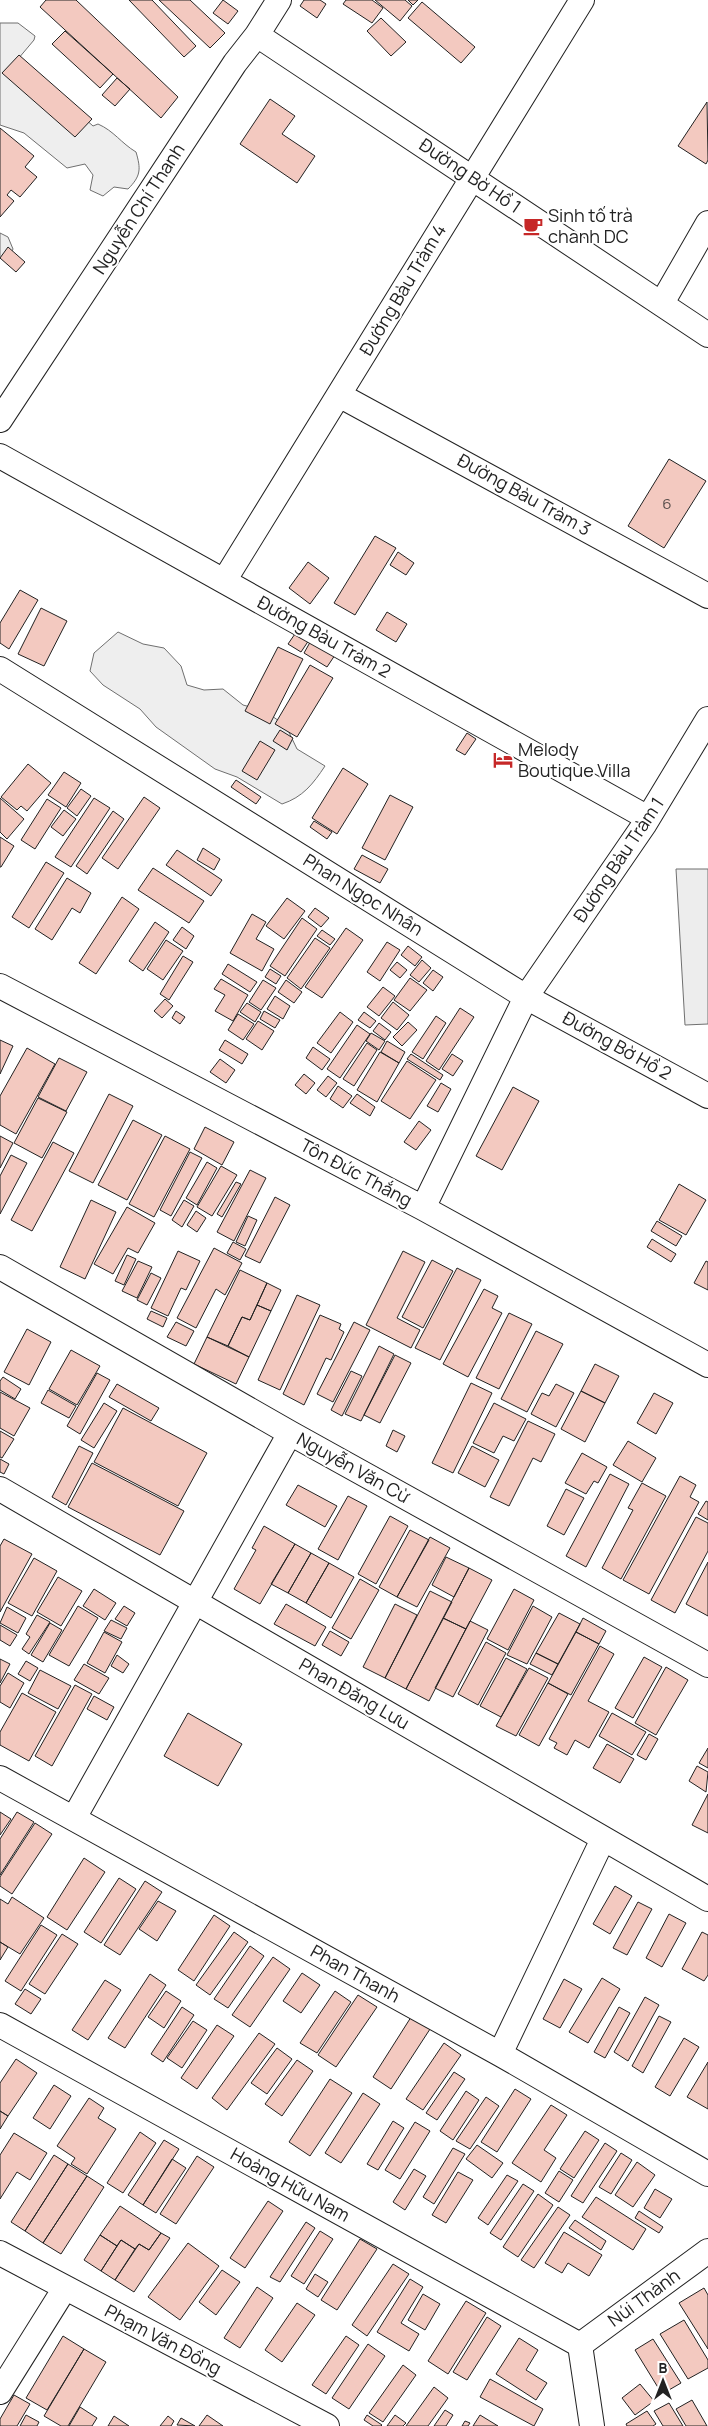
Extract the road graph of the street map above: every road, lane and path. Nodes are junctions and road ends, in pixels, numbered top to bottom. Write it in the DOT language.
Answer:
graph roads {
  1 [pos="279,0"];
  2 [pos="582,0"];
  3 [pos="256,35"];
  4 [pos="472,177"];
  5 [pos="708,223"];
  6 [pos="662,303"];
  7 [pos="708,335"];
  8 [pos="339,395"];
  9 [pos="0,420"];
  10 [pos="0,456"];
  11 [pos="224,581"];
  12 [pos="708,596"];
  13 [pos="0,669"];
  14 [pos="708,719"];
  15 [pos="648,818"];
  16 [pos="0,986"];
  17 [pos="526,997"];
  18 [pos="708,1096"];
  19 [pos="423,1208"];
  20 [pos="0,1267"];
  21 [pos="708,1365"];
  22 [pos="290,1433"];
  23 [pos="0,1489"];
  24 [pos="195,1602"];
  25 [pos="708,1665"];
  26 [pos="0,1778"];
  27 [pos="74,1818"];
  28 [pos="603,1839"];
  29 [pos="708,1899"];
  30 [pos="0,2025"];
  31 [pos="500,2054"];
  32 [pos="708,2174"];
  33 [pos="708,2251"];
  34 [pos="0,2253"];
  35 [pos="65,2288"];
  36 [pos="580,2345"];
  37 [pos="0,2392"];
  38 [pos="327,2426"];
  39 [pos="592,2426"];
  1 -- 3 [label="street, Nguyễn Chí Thanh"];
  2 -- 4 [label="street, Đường Bàu Tràm 4"];
  3 -- 4 [label="street, Đường Bờ Hồ 1"];
  3 -- 9 [label="street, Nguyễn Chí Thanh"];
  4 -- 6 [label="street, Đường Bờ Hồ 1"];
  4 -- 8 [label="street, Đường Bàu Tràm 4"];
  5 -- 6 [label="street"];
  6 -- 7 [label="street, Đường Bờ Hồ 1"];
  8 -- 11 [label="street, Đường Bàu Tràm 4"];
  8 -- 12 [label="street, Đường Bàu Tràm 3"];
  10 -- 11 [label="street, Đường Bàu Tràm 2"];
  11 -- 15 [label="street, Đường Bàu Tràm 2"];
  13 -- 17 [label="street, Phan Ngọc Nhân"];
  14 -- 15 [label="street, Đường Bàu Tràm 1"];
  15 -- 17 [label="street, Đường Bàu Tràm 1"];
  16 -- 19 [label="street, Tôn Đức Thắng"];
  17 -- 18 [label="street, Đường Bờ Hồ 2"];
  17 -- 19 [label="street"];
  19 -- 21 [label="street, Tôn Đức Thắng"];
  20 -- 22 [label="street, Nguyễn Văn Cừ"];
  22 -- 24 [label="street"];
  22 -- 25 [label="street, Nguyễn Văn Cừ"];
  23 -- 24 [label="street, Phan Đăng Lưu"];
  24 -- 27 [label="street"];
  24 -- 28 [label="street, Phan Đăng Lưu"];
  26 -- 27 [label="street, Phan Thanh"];
  27 -- 31 [label="street, Phan Thanh"];
  28 -- 29 [label="street, Phan Đăng Lưu"];
  28 -- 31 [label="street"];
  30 -- 36 [label="street, Hoàng Hữu Nam"];
  31 -- 32 [label="street, Phan Thanh"];
  33 -- 36 [label="street, Núi Thành"];
  34 -- 35 [label="street, Phạm Văn Đồng"];
  35 -- 37 [label="street"];
  35 -- 38 [label="street, Phạm Văn Đồng"];
  36 -- 39 [label="street"];
}
